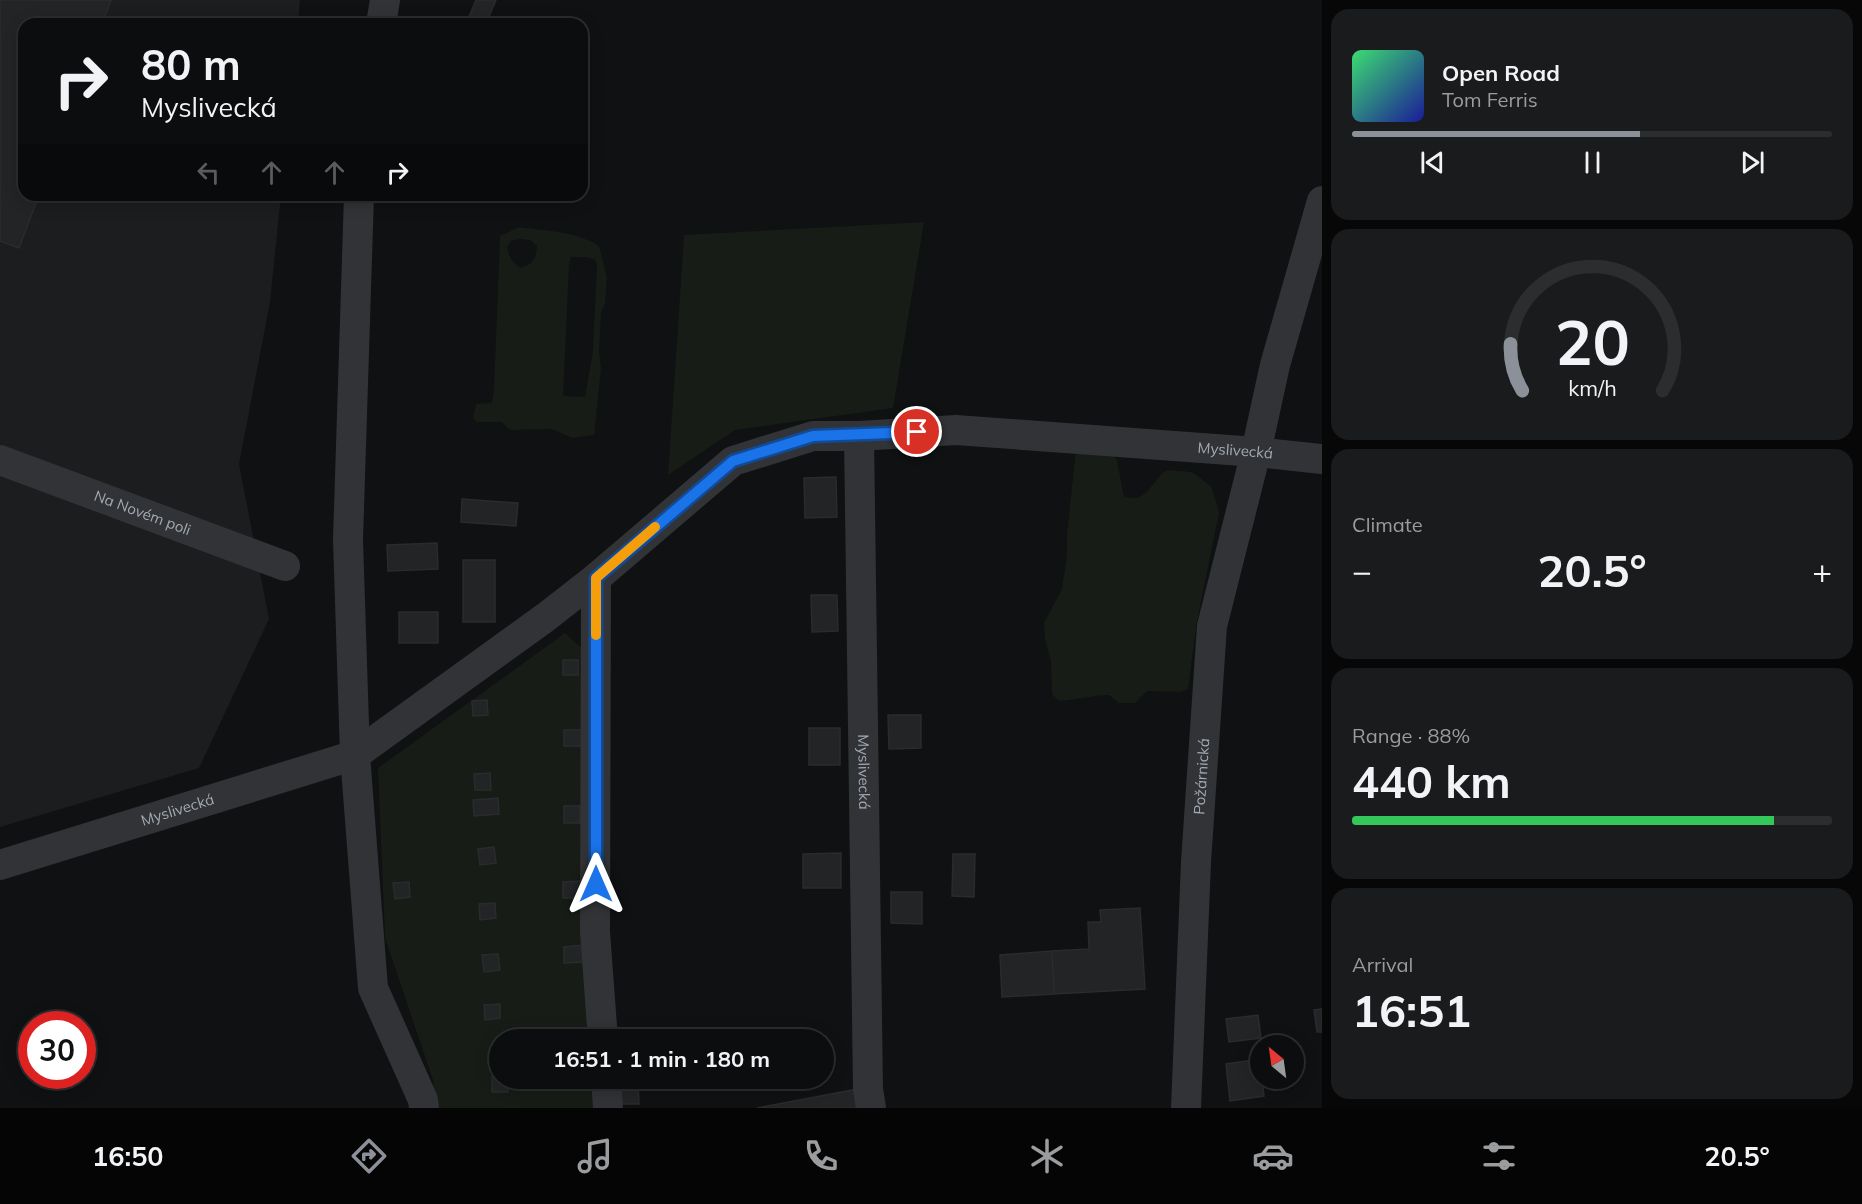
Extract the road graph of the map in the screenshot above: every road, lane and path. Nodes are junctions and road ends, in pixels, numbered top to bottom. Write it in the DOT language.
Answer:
graph roads {
  1 [pos="385,0"];
  2 [pos="382,18"];
  3 [pos="359,201"];
  4 [pos="1322,201"];
  5 [pos="859,436"];
  6 [pos="1256,452"];
  7 [pos="1322,459"];
  8 [pos="0,460"];
  9 [pos="285,566"];
  10 [pos="596,578"];
  11 [pos="355,755"];
  12 [pos="0,864"];
  13 [pos="602,1029"];
  14 [pos="607,1089"];
  15 [pos="424,1108"];
  16 [pos="608,1108"];
  17 [pos="871,1108"];
  18 [pos="1186,1108"];
  1 -- 2 [label="street"];
  3 -- 11 [label="street"];
  4 -- 6 [label="street, Požárnická"];
  5 -- 6 [label="street, Myslivecká"];
  5 -- 10 [label="street, Myslivecká"];
  5 -- 17 [label="street, Myslivecká"];
  6 -- 7 [label="street, Myslivecká"];
  6 -- 18 [label="street, Požárnická"];
  8 -- 9 [label="street, Na Novém poli"];
  10 -- 11 [label="street, Myslivecká"];
  10 -- 13 [label="street"];
  11 -- 12 [label="street, Myslivecká"];
  11 -- 15 [label="street"];
  14 -- 16 [label="street"];
}
